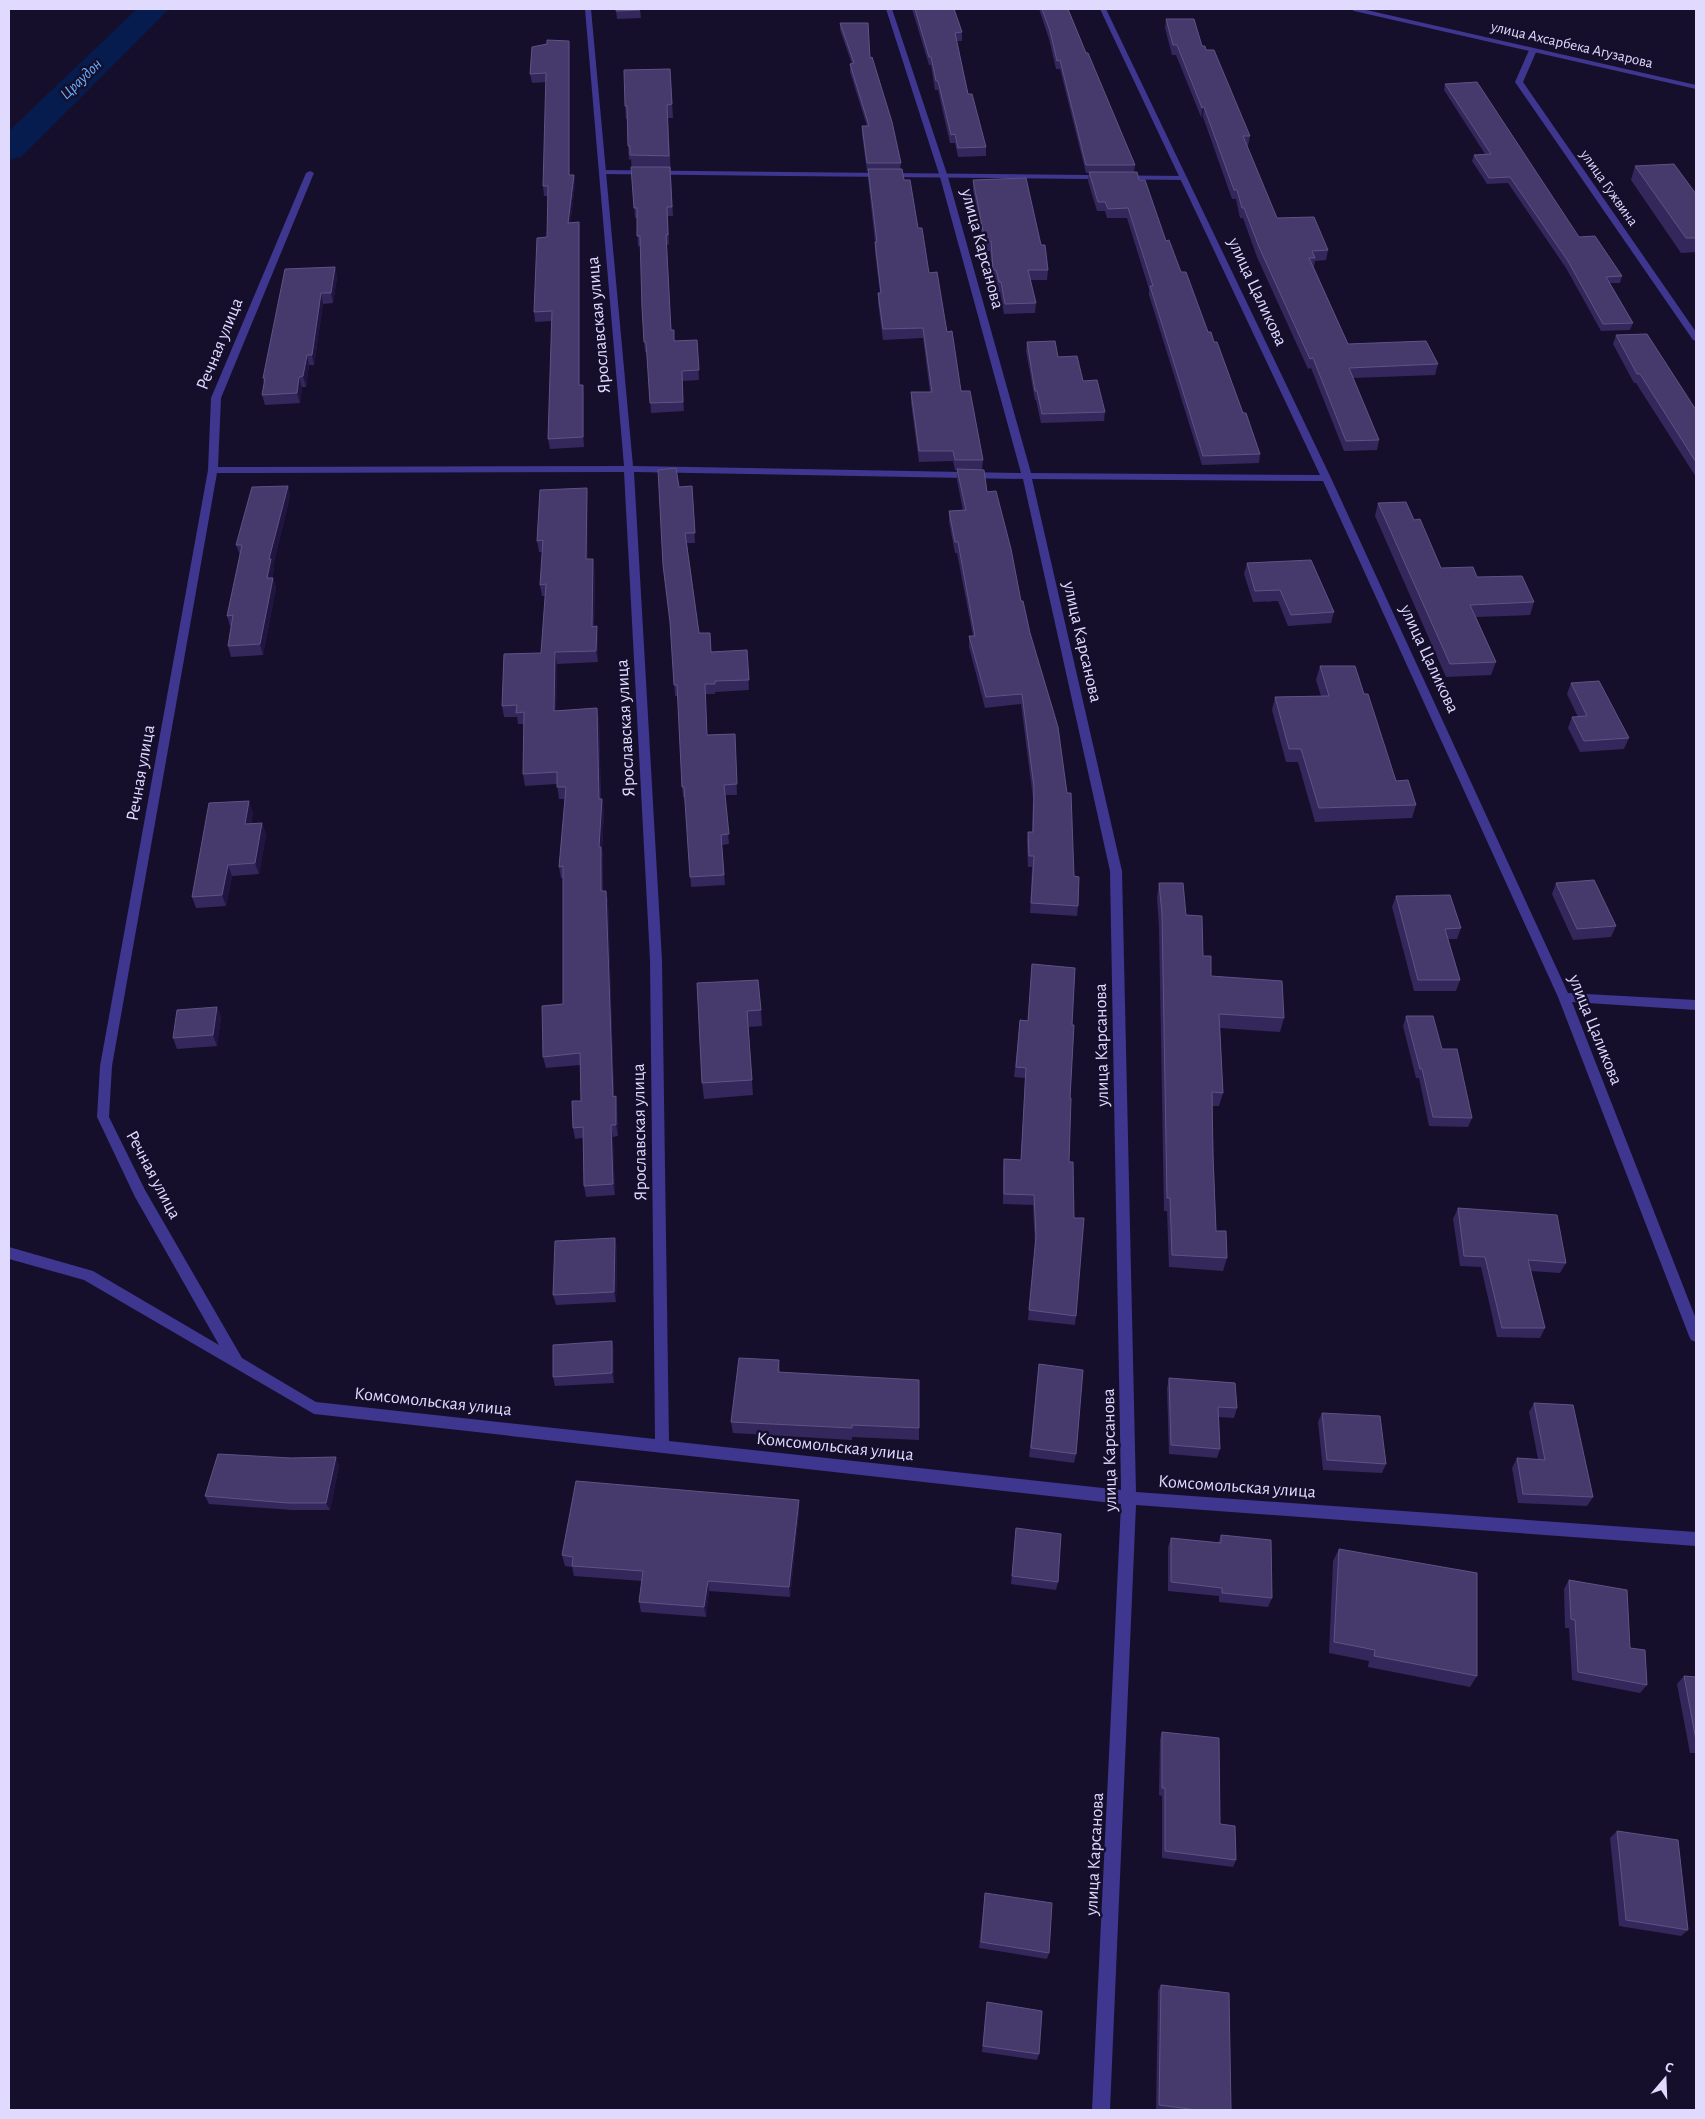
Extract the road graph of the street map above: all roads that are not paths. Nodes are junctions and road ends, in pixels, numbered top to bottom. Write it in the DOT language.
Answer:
graph roads {
  1 [pos="588,9"];
  2 [pos="889,9"];
  3 [pos="1103,9"];
  4 [pos="1354,9"];
  5 [pos="1533,50"];
  6 [pos="1696,87"];
  7 [pos="603,172"];
  8 [pos="310,173"];
  9 [pos="944,177"];
  10 [pos="1184,178"];
  11 [pos="1696,338"];
  12 [pos="629,469"];
  13 [pos="212,470"];
  14 [pos="1027,476"];
  15 [pos="1326,478"];
  16 [pos="1564,997"];
  17 [pos="1696,1005"];
  18 [pos="9,1253"];
  19 [pos="1696,1336"];
  20 [pos="237,1364"];
  21 [pos="662,1447"];
  22 [pos="1129,1498"];
  23 [pos="1696,1539"];
  24 [pos="1101,2110"];
  1 -- 7 [label="street, Ярославская улица"];
  2 -- 9 [label="street, улица Карсанова"];
  3 -- 10 [label="street, улица Цаликова"];
  4 -- 5 [label="street, улица Ахсарбека Агузарова"];
  5 -- 6 [label="street, улица Ахсарбека Агузарова"];
  5 -- 11 [label="street, улица Гужвина"];
  7 -- 9 [label="street"];
  7 -- 12 [label="street, Ярославская улица"];
  8 -- 13 [label="street, Речная улица"];
  9 -- 10 [label="street"];
  9 -- 14 [label="street, улица Карсанова"];
  10 -- 15 [label="street, улица Цаликова"];
  12 -- 13 [label="street"];
  12 -- 14 [label="street"];
  12 -- 21 [label="street, Ярославская улица"];
  13 -- 20 [label="street, Речная улица"];
  14 -- 15 [label="street"];
  14 -- 22 [label="street, улица Карсанова"];
  15 -- 16 [label="street, улица Цаликова"];
  16 -- 17 [label="street"];
  16 -- 19 [label="street, улица Цаликова"];
  18 -- 20 [label="street, Комсомольская улица"];
  20 -- 21 [label="street, Комсомольская улица"];
  21 -- 22 [label="street, Комсомольская улица"];
  22 -- 23 [label="street, Комсомольская улица"];
  22 -- 24 [label="street, улица Карсанова"];
}
